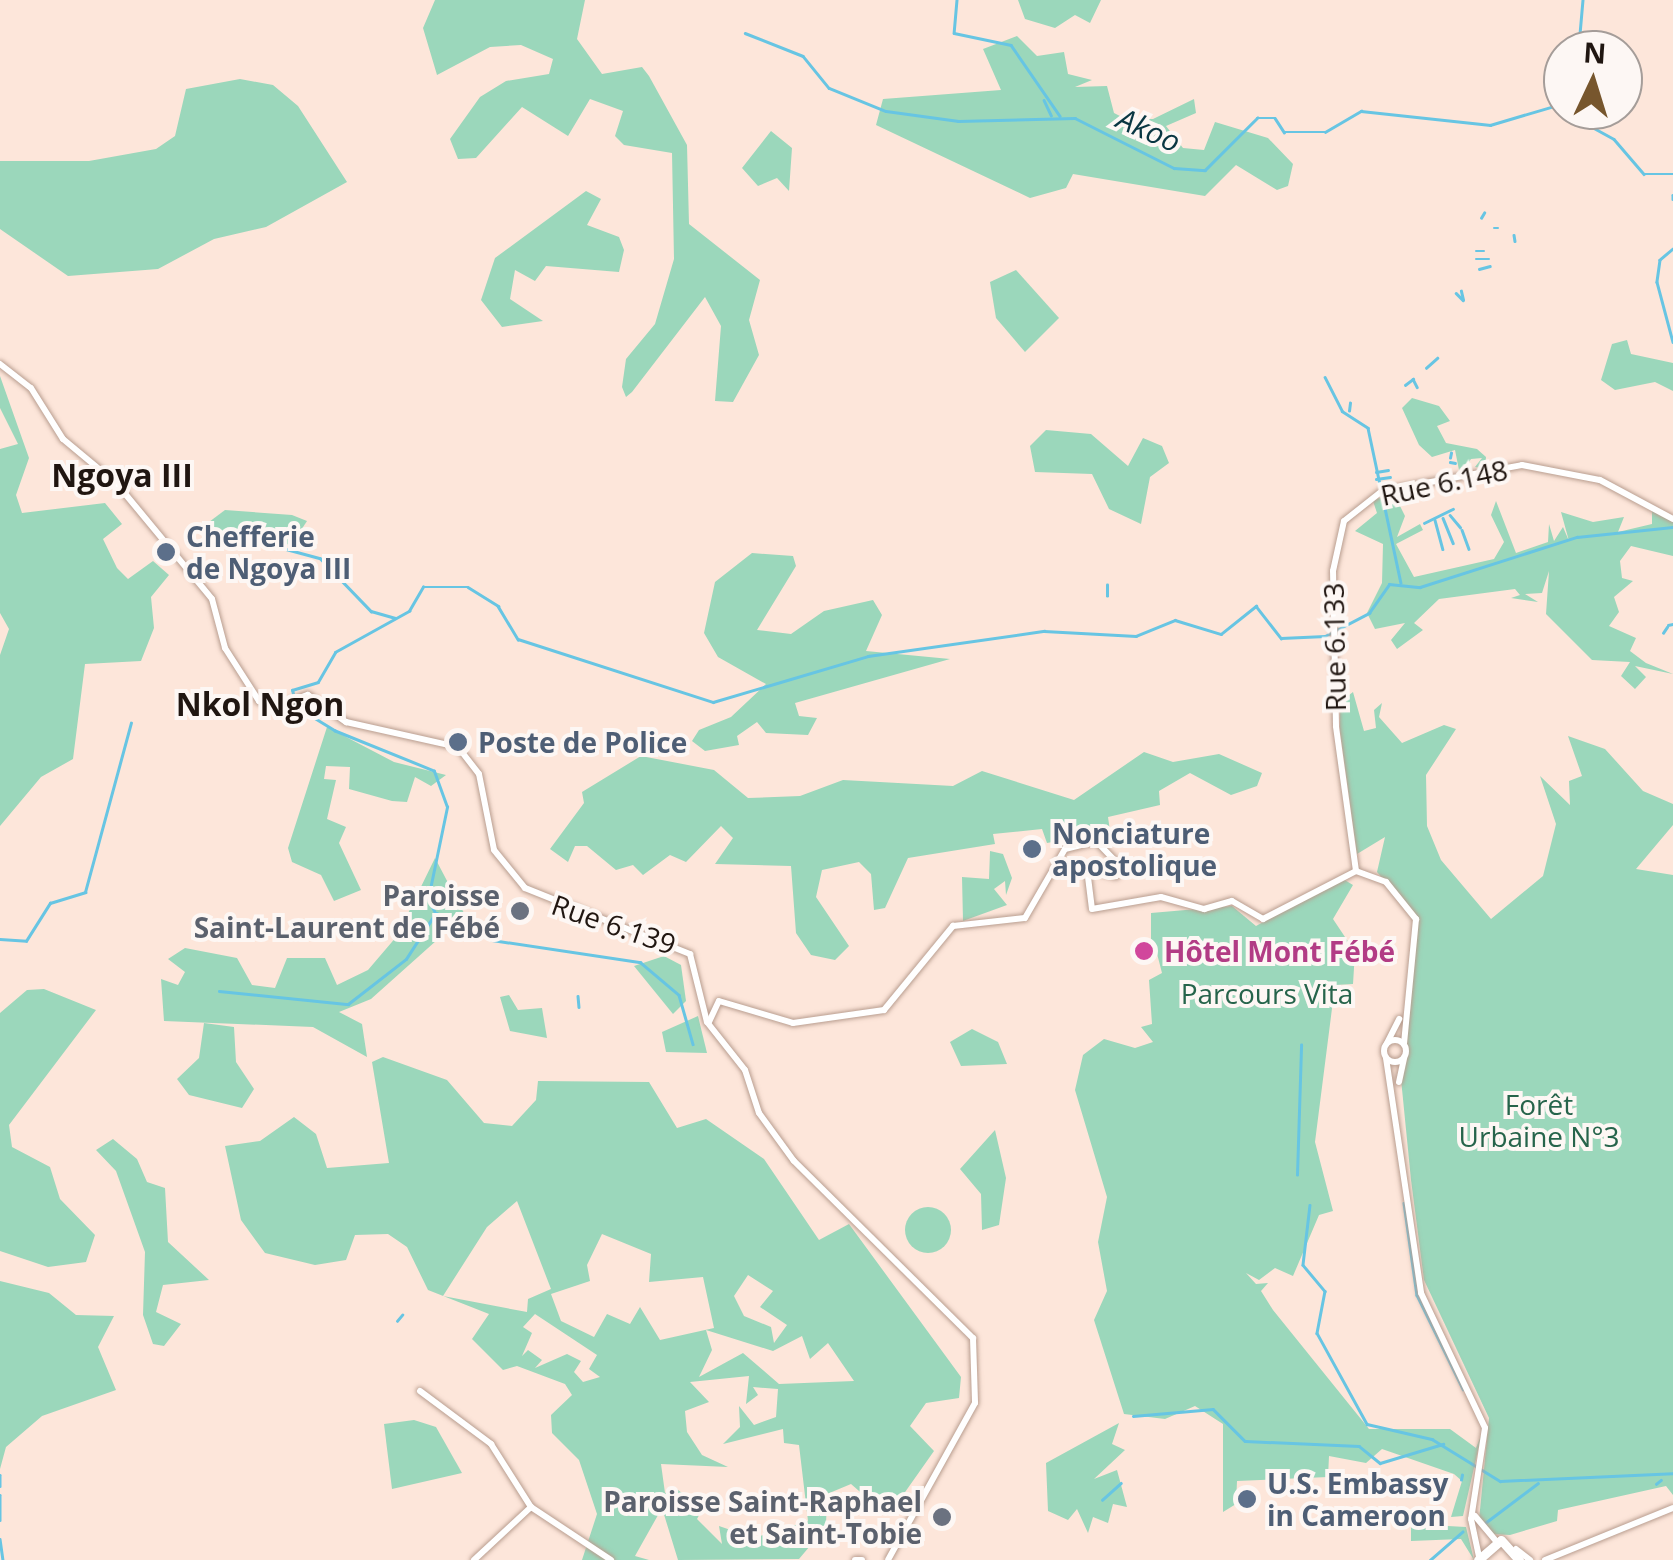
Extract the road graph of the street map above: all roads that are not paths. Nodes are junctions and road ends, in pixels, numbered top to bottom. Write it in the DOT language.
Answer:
graph roads {
  1 [pos="0,364"];
  2 [pos="1673,519"];
  3 [pos="1336,530"];
  4 [pos="1356,872"];
  5 [pos="1400,1018"];
  6 [pos="710,1028"];
  7 [pos="1404,1043"];
  8 [pos="1386,1044"];
  9 [pos="1386,1058"];
  10 [pos="1404,1058"];
  11 [pos="420,1391"];
  12 [pos="531,1507"];
  13 [pos="1673,1508"];
  14 [pos="1496,1541"];
  15 [pos="1517,1555"];
  16 [pos="1479,1558"];
  17 [pos="474,1560"];
  18 [pos="612,1560"];
  19 [pos="888,1560"];
  20 [pos="1530,1560"];
  21 [pos="1545,1560"];
  1 -- 6 [label="street, Rue 6.139"];
  2 -- 3 [label="street, Rue 6.148"];
  3 -- 4 [label="street, Rue 6.133"];
  4 -- 5 [label="street"];
  4 -- 6 [label="street"];
  5 -- 7 [label="street"];
  5 -- 8 [label="street"];
  6 -- 19 [label="street"];
  7 -- 8 [label="street"];
  7 -- 10 [label="street"];
  8 -- 9 [label="street"];
  9 -- 10 [label="street"];
  9 -- 16 [label="street"];
  10 -- 14 [label="street"];
  11 -- 12 [label="street"];
  12 -- 17 [label="street"];
  12 -- 18 [label="street"];
  13 -- 21 [label="street"];
  14 -- 15 [label="main road"];
  14 -- 16 [label="main road"];
  15 -- 20 [label="street"];
}
